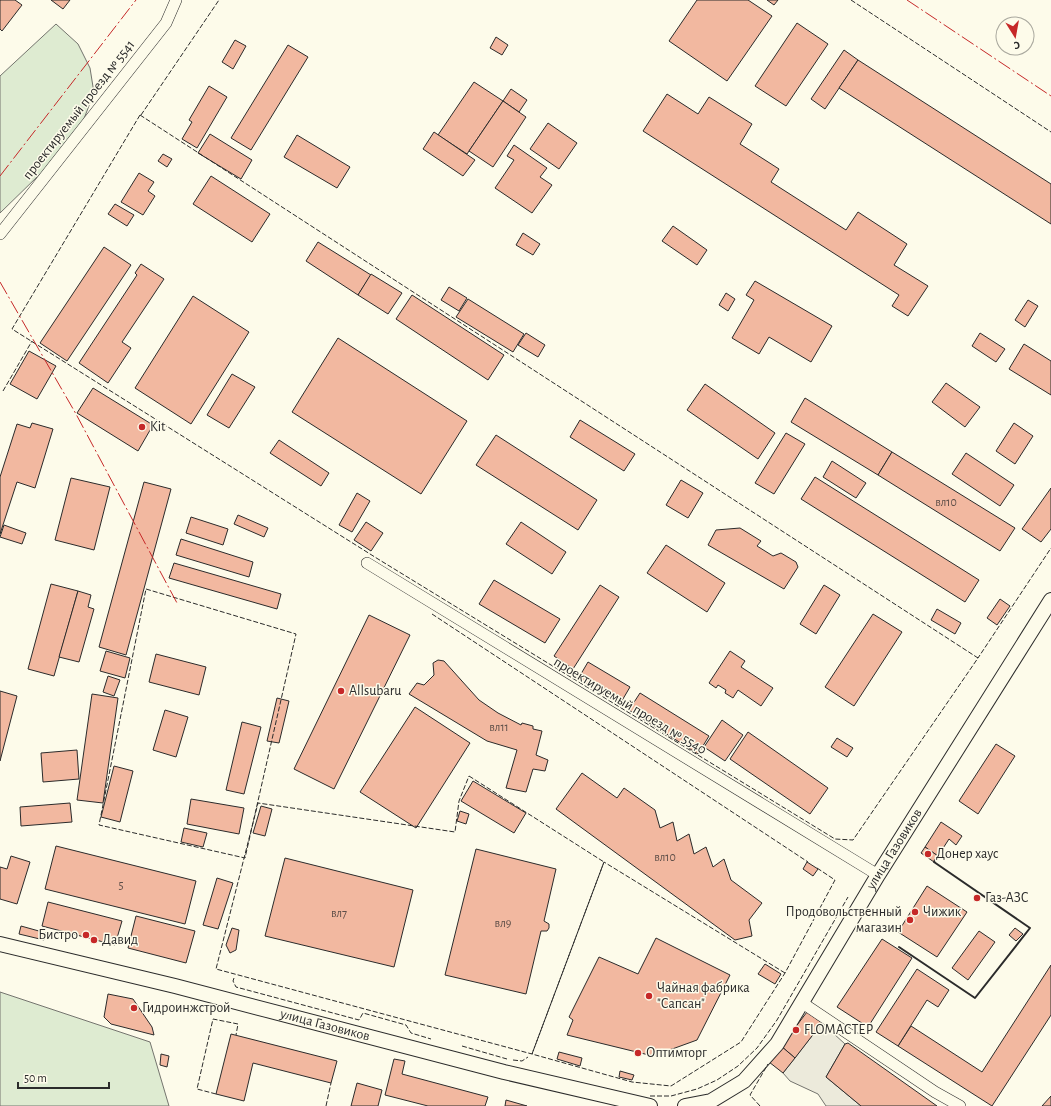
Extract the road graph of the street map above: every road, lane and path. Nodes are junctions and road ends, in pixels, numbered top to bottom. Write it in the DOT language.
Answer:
graph roads {
  1 [pos="176,0"];
  2 [pos="0,234"];
  3 [pos="367,563"];
  4 [pos="1051,600"];
  5 [pos="878,876"];
  6 [pos="0,944"];
  7 [pos="801,1002"];
  8 [pos="650,1106"];
  9 [pos="685,1106"];
  10 [pos="960,1106"];
  1 -- 2 [label="street, проектируемый проезд № 5541"];
  3 -- 5 [label="street, проектируемый проезд № 5540"];
  4 -- 5 [label="street, улица Газовиков"];
  5 -- 7 [label="street, улица Газовиков"];
  6 -- 8 [label="street, улица Газовиков"];
  7 -- 9 [label="street, улица Газовиков"];
  7 -- 10 [label="street"];
}
